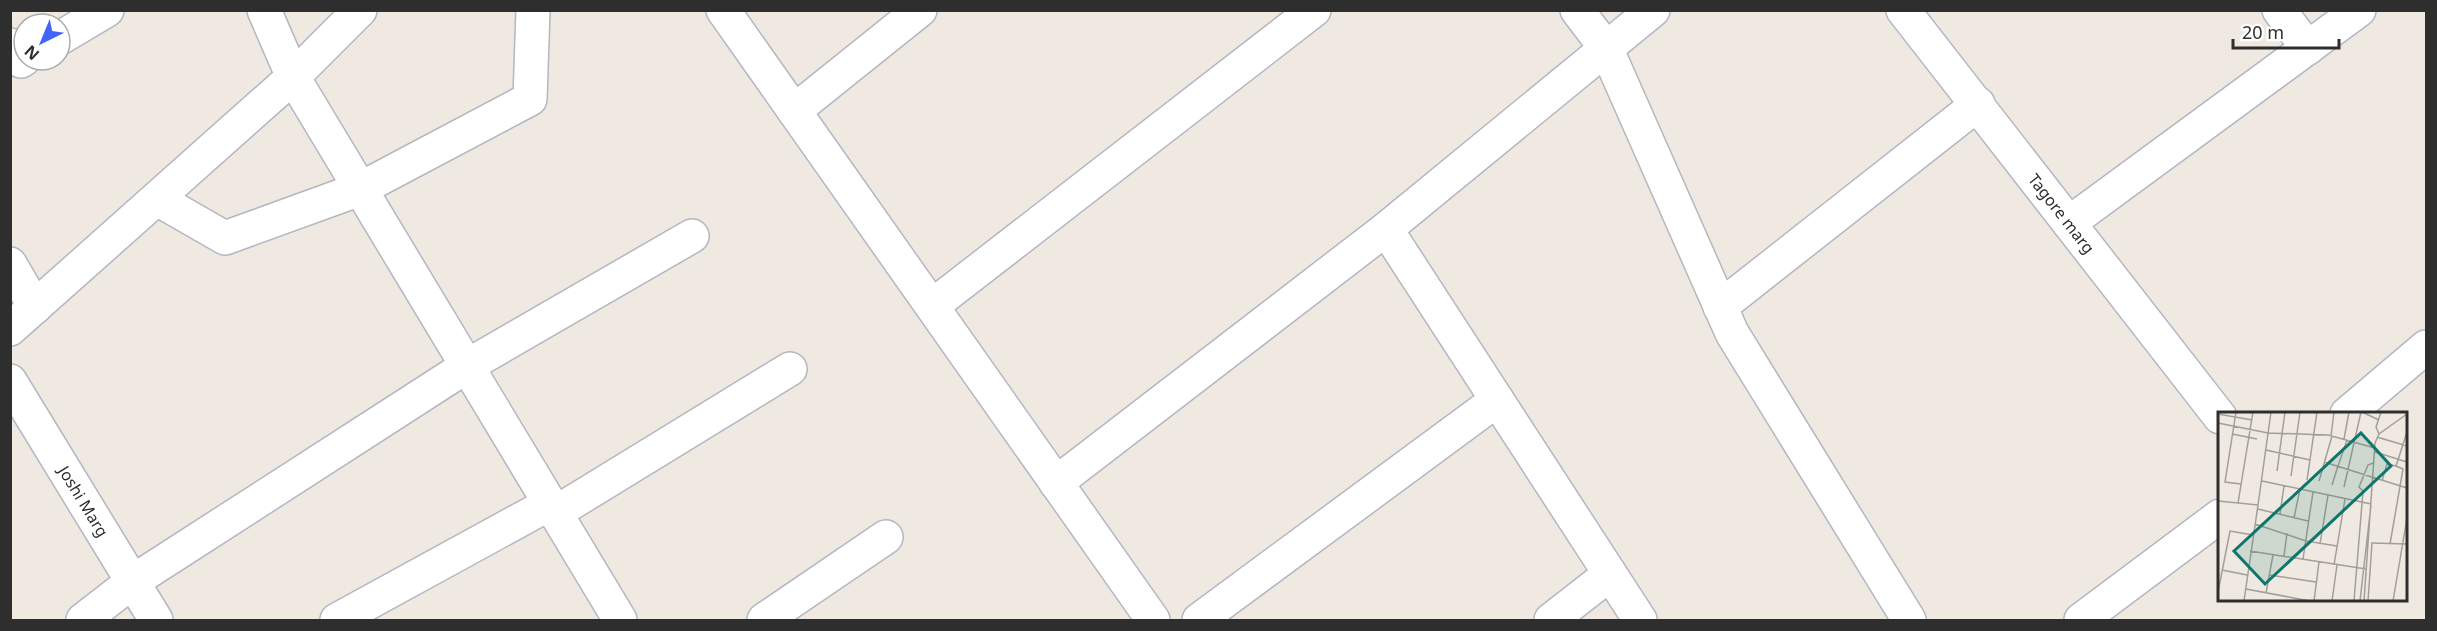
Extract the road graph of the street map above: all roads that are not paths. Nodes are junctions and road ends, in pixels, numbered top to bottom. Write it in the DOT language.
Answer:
graph roads {
  1 [pos="107,10"];
  2 [pos="264,10"];
  3 [pos="360,10"];
  4 [pos="533,10"];
  5 [pos="723,10"];
  6 [pos="920,10"];
  7 [pos="1314,10"];
  8 [pos="1576,10"];
  9 [pos="1653,10"];
  10 [pos="1903,10"];
  11 [pos="2279,10"];
  12 [pos="2359,10"];
  13 [pos="72,31"];
  14 [pos="1606,48"];
  15 [pos="2308,48"];
  16 [pos="293,77"];
  17 [pos="1978,104"];
  18 [pos="794,111"];
  19 [pos="360,189"];
  20 [pos="157,199"];
  21 [pos="2069,223"];
  22 [pos="1386,230"];
  23 [pos="692,236"];
  24 [pos="10,264"];
  25 [pos="932,306"];
  26 [pos="35,307"];
  27 [pos="1720,307"];
  28 [pos="10,329"];
  29 [pos="2427,347"];
  30 [pos="467,366"];
  31 [pos="790,369"];
  32 [pos="10,381"];
  33 [pos="1497,400"];
  34 [pos="2349,412"];
  35 [pos="2218,414"];
  36 [pos="1056,483"];
  37 [pos="552,508"];
  38 [pos="2218,518"];
  39 [pos="886,537"];
  40 [pos="1610,574"];
  41 [pos="132,582"];
  42 [pos="2086,619"];
  43 [pos="83,621"];
  44 [pos="156,621"];
  45 [pos="337,621"];
  46 [pos="620,621"];
  47 [pos="764,621"];
  48 [pos="1154,621"];
  49 [pos="1199,621"];
  50 [pos="1551,621"];
  51 [pos="1640,621"];
  52 [pos="1909,621"];
  1 -- 13 [label="street"];
  2 -- 16 [label="street"];
  3 -- 16 [label="street"];
  4 -- 19 [label="street"];
  5 -- 18 [label="street"];
  6 -- 18 [label="street"];
  7 -- 25 [label="street"];
  8 -- 14 [label="street"];
  9 -- 14 [label="street"];
  10 -- 17 [label="street, Tagore marg"];
  11 -- 15 [label="street"];
  12 -- 15 [label="street"];
  14 -- 22 [label="street"];
  14 -- 27 [label="street"];
  15 -- 21 [label="street"];
  16 -- 19 [label="street"];
  16 -- 20 [label="street"];
  17 -- 21 [label="street, Tagore marg"];
  17 -- 27 [label="street"];
  18 -- 25 [label="street"];
  19 -- 20 [label="street"];
  19 -- 30 [label="street"];
  20 -- 26 [label="street"];
  21 -- 35 [label="street, Tagore marg"];
  22 -- 33 [label="street"];
  22 -- 36 [label="street"];
  23 -- 30 [label="street"];
  24 -- 26 [label="street"];
  25 -- 36 [label="street"];
  26 -- 28 [label="street"];
  27 -- 52 [label="street"];
  29 -- 34 [label="street"];
  30 -- 37 [label="street"];
  30 -- 41 [label="street"];
  31 -- 37 [label="street"];
  32 -- 41 [label="street, Joshi Marg"];
  33 -- 40 [label="street"];
  33 -- 49 [label="street"];
  36 -- 48 [label="street"];
  37 -- 45 [label="street"];
  37 -- 46 [label="street"];
  38 -- 42 [label="street"];
  39 -- 47 [label="street"];
  40 -- 50 [label="street"];
  40 -- 51 [label="street"];
  41 -- 43 [label="street"];
  41 -- 44 [label="street, Joshi Marg"];
}
